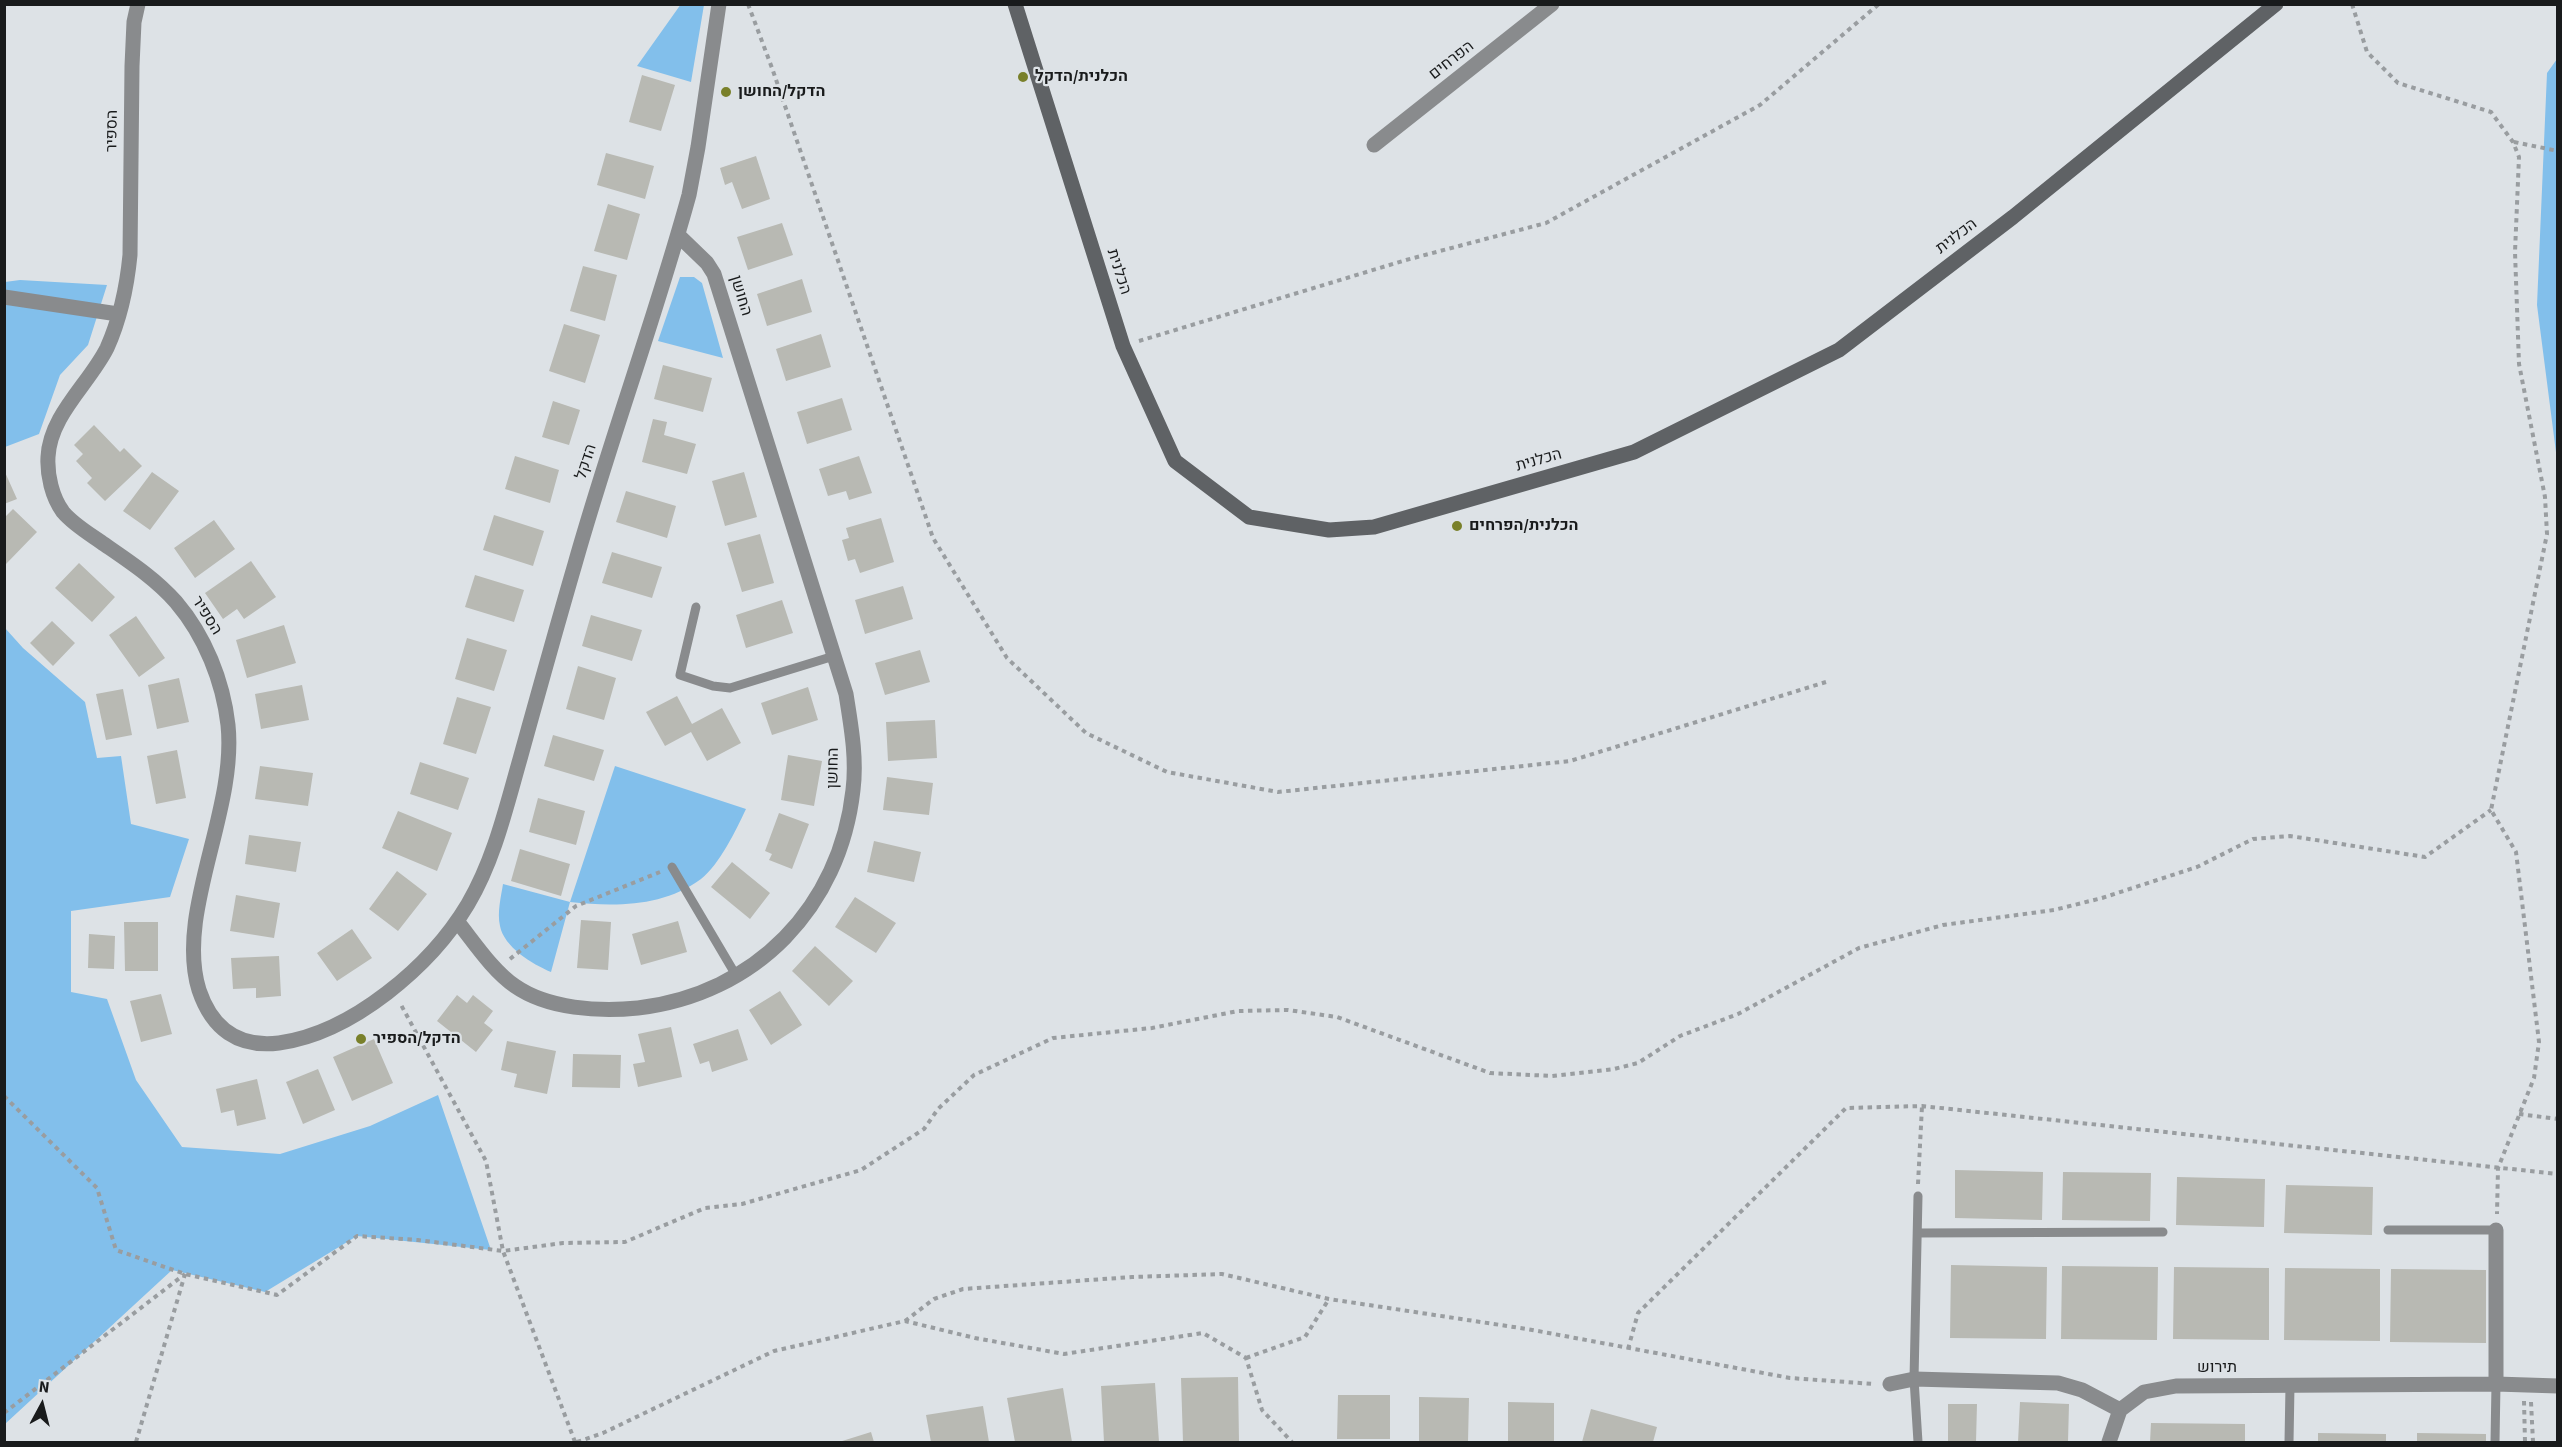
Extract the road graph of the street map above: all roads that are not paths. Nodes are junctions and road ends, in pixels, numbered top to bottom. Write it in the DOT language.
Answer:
graph roads {
  1 [pos="138,4"];
  2 [pos="719,4"];
  3 [pos="1015,4"];
  4 [pos="1552,4"];
  5 [pos="2276,4"];
  6 [pos="1374,145"];
  7 [pos="678,235"];
  8 [pos="4,297"];
  9 [pos="118,314"];
  10 [pos="696,607"];
  11 [pos="834,656"];
  12 [pos="672,867"];
  13 [pos="457,921"];
  14 [pos="737,977"];
  15 [pos="1918,1196"];
  16 [pos="2388,1230"];
  17 [pos="2496,1230"];
  18 [pos="2163,1232"];
  19 [pos="1918,1233"];
  20 [pos="1914,1379"];
  21 [pos="1890,1384"];
  22 [pos="2496,1384"];
  23 [pos="2290,1386"];
  24 [pos="2558,1386"];
  25 [pos="2120,1410"];
  26 [pos="1918,1443"];
  27 [pos="2109,1443"];
  28 [pos="2289,1443"];
  29 [pos="2495,1443"];
  1 -- 9 [label="street, הספיר"];
  2 -- 7 [label="street, הדקל"];
  3 -- 5 [label="street, הכלנית"];
  4 -- 6 [label="street, הפרחים"];
  7 -- 11 [label="street, החושן"];
  7 -- 13 [label="street, הדקל"];
  8 -- 9 [label="street"];
  9 -- 13 [label="street, הספיר"];
  10 -- 11 [label="lane"];
  11 -- 14 [label="street, החושן"];
  12 -- 14 [label="lane"];
  13 -- 14 [label="street, החושן"];
  15 -- 19 [label="lane"];
  16 -- 17 [label="lane"];
  17 -- 22 [label="street"];
  18 -- 19 [label="lane"];
  19 -- 20 [label="lane"];
  20 -- 21 [label="street"];
  20 -- 25 [label="street"];
  20 -- 26 [label="lane"];
  22 -- 23 [label="street, תירוש"];
  22 -- 24 [label="street, תירוש"];
  22 -- 29 [label="lane"];
  23 -- 25 [label="street, תירוש"];
  23 -- 28 [label="lane"];
  25 -- 27 [label="street"];
}
